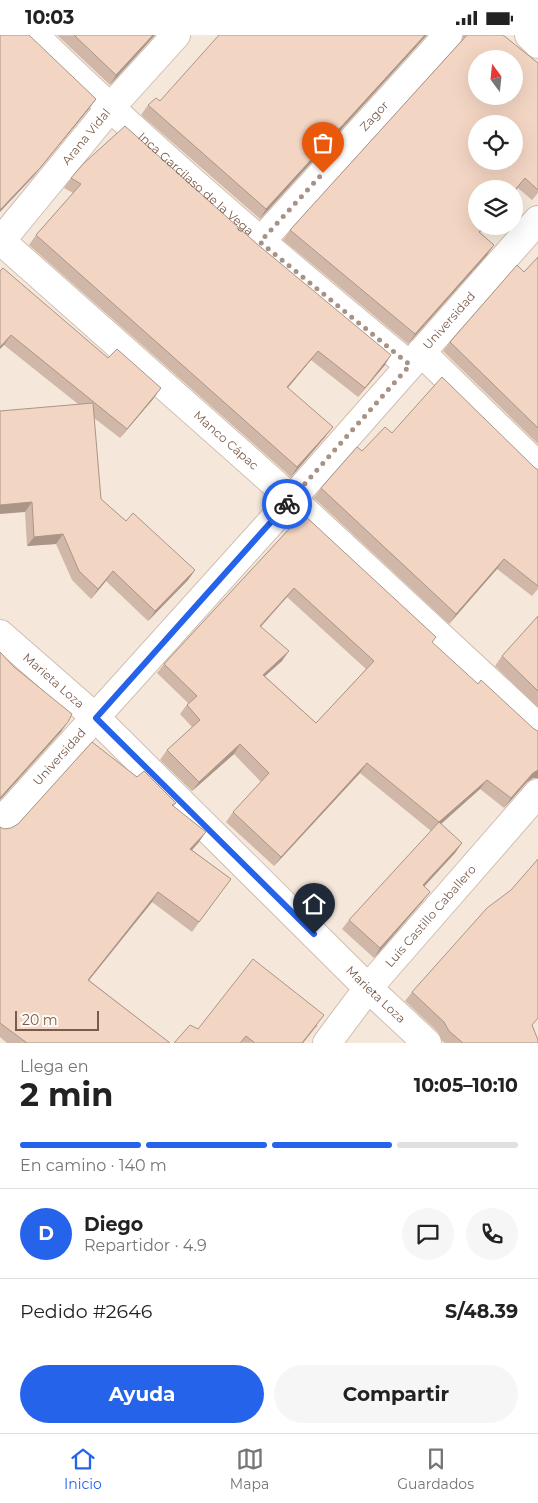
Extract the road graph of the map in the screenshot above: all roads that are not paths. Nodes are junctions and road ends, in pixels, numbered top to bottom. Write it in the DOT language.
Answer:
graph roads {
  1 [pos="34,35"];
  2 [pos="176,35"];
  3 [pos="448,35"];
  4 [pos="529,35"];
  5 [pos="538,44"];
  6 [pos="110,108"];
  7 [pos="537,222"];
  8 [pos="0,241"];
  9 [pos="260,242"];
  10 [pos="415,358"];
  11 [pos="538,466"];
  12 [pos="292,499"];
  13 [pos="0,635"];
  14 [pos="96,718"];
  15 [pos="538,727"];
  16 [pos="538,793"];
  17 [pos="0,823"];
  18 [pos="368,989"];
  19 [pos="327,1043"];
  20 [pos="427,1043"];
  1 -- 6 [label="street, Inca Garcilaso de la Vega"];
  2 -- 6 [label="street, Arana Vidal"];
  3 -- 9 [label="street, Zagor"];
  4 -- 5 [label="street"];
  6 -- 8 [label="street, Arana Vidal"];
  6 -- 9 [label="street, Inca Garcilaso de la Vega"];
  7 -- 10 [label="street, Universidad"];
  8 -- 12 [label="street, Manco Cápac"];
  9 -- 10 [label="street, Inca Garcilaso de la Vega"];
  10 -- 11 [label="street, Inca Garcilaso de la Vega"];
  10 -- 12 [label="street, Universidad"];
  12 -- 14 [label="street, Universidad"];
  12 -- 15 [label="street, Manco Cápac"];
  13 -- 14 [label="street, Marieta Loza"];
  14 -- 17 [label="street, Universidad"];
  14 -- 18 [label="street, Marieta Loza"];
  16 -- 18 [label="street, Luis Castillo Caballero"];
  18 -- 19 [label="street, Luis Castillo Caballero"];
  18 -- 20 [label="street, Marieta Loza"];
}
